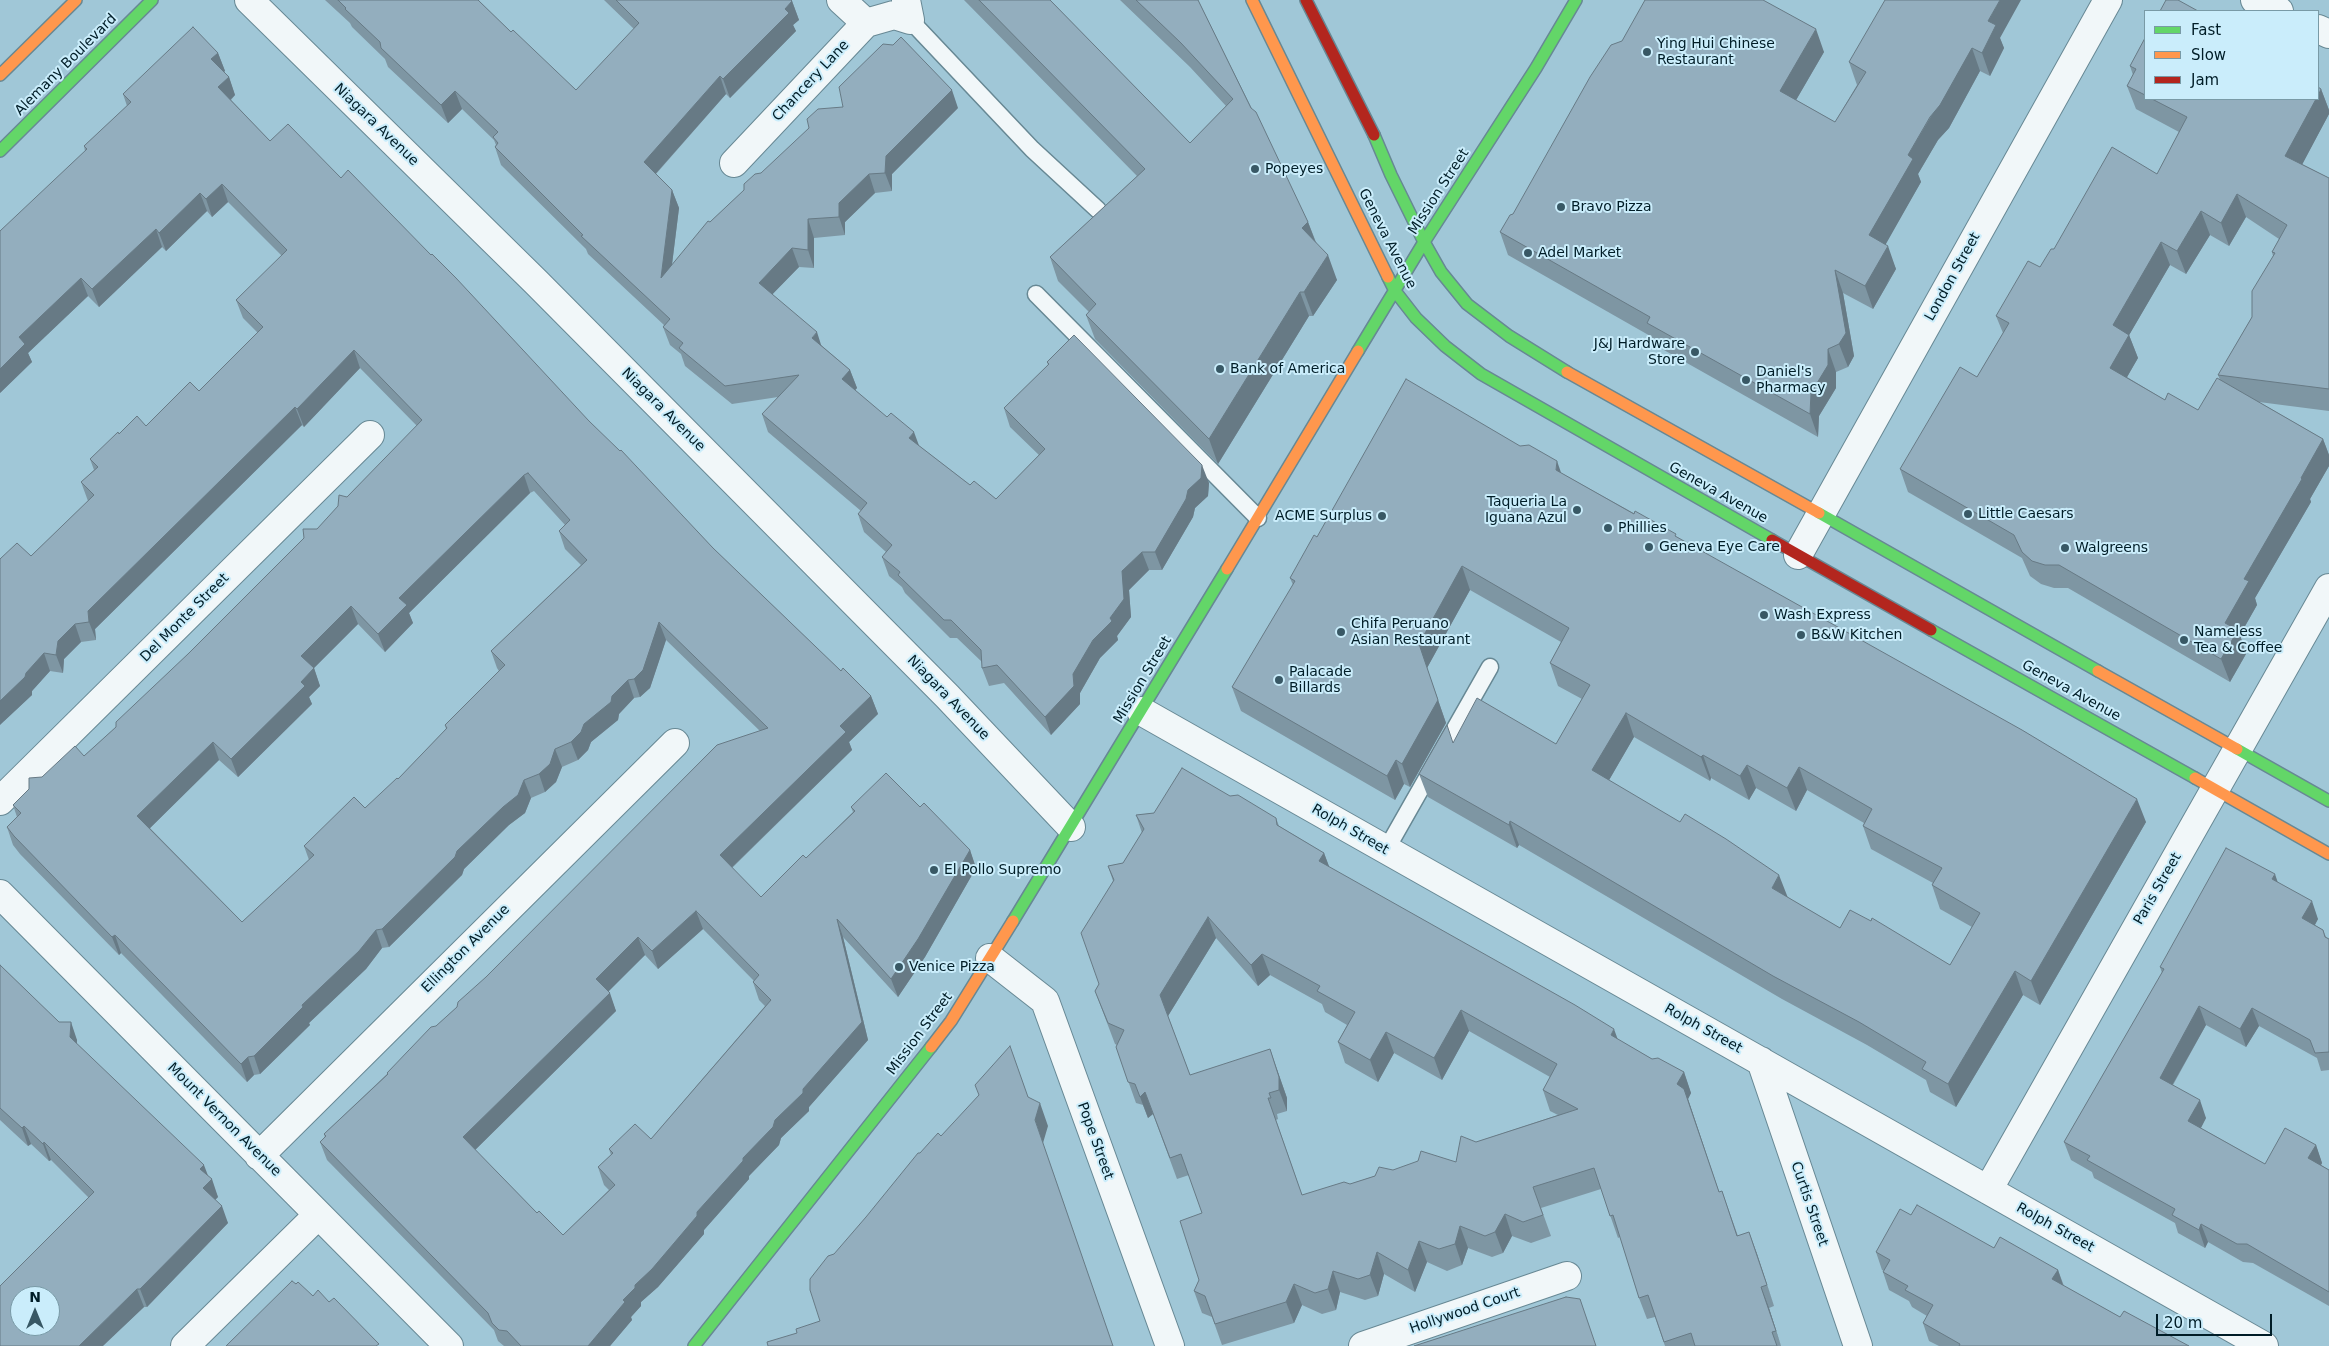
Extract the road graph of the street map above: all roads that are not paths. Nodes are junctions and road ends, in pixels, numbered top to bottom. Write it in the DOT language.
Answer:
graph roads {
  1 [pos="76,0"];
  2 [pos="152,0"];
  3 [pos="248,0"];
  4 [pos="841,0"];
  5 [pos="1252,0"];
  6 [pos="1306,0"];
  7 [pos="1576,0"];
  8 [pos="2108,0"];
  9 [pos="2255,0"];
  10 [pos="908,10"];
  11 [pos="2277,10"];
  12 [pos="866,23"];
  13 [pos="0,75"];
  14 [pos="0,151"];
  15 [pos="734,163"];
  16 [pos="1098,210"];
  17 [pos="1424,242"];
  18 [pos="1395,291"];
  19 [pos="1036,294"];
  20 [pos="370,435"];
  21 [pos="1821,514"];
  22 [pos="1258,518"];
  23 [pos="1798,555"];
  24 [pos="2329,588"];
  25 [pos="1490,667"];
  26 [pos="1142,711"];
  27 [pos="675,743"];
  28 [pos="2238,749"];
  29 [pos="2215,789"];
  30 [pos="0,801"];
  31 [pos="2329,801"];
  32 [pos="1071,827"];
  33 [pos="1386,850"];
  34 [pos="2329,854"];
  35 [pos="2,900"];
  36 [pos="990,958"];
  37 [pos="1760,1062"];
  38 [pos="259,1156"];
  39 [pos="1988,1190"];
  40 [pos="318,1215"];
  41 [pos="1567,1276"];
  42 [pos="186,1346"];
  43 [pos="449,1346"];
  44 [pos="694,1346"];
  45 [pos="1170,1346"];
  46 [pos="1363,1346"];
  47 [pos="1858,1346"];
  48 [pos="2264,1346"];
  1 -- 13 [label="main road"];
  2 -- 14 [label="main road, Alemany Boulevard"];
  3 -- 32 [label="street, Niagara Avenue"];
  4 -- 12 [label="street"];
  5 -- 18 [label="main road, Geneva Avenue"];
  6 -- 17 [label="main road"];
  7 -- 17 [label="main road, Mission Street"];
  8 -- 21 [label="street, London Street"];
  9 -- 11 [label="street"];
  10 -- 12 [label="street"];
  10 -- 16 [label="lane"];
  12 -- 15 [label="street, Chancery Lane"];
  17 -- 18 [label="main road, Mission Street"];
  17 -- 21 [label="main road"];
  18 -- 22 [label="main road, Mission Street"];
  18 -- 23 [label="main road, Geneva Avenue"];
  19 -- 22 [label="lane"];
  20 -- 30 [label="street, Del Monte Street"];
  21 -- 23 [label="street, London Street"];
  21 -- 28 [label="main road"];
  22 -- 26 [label="main road, Mission Street"];
  23 -- 29 [label="main road, Geneva Avenue"];
  24 -- 28 [label="street, Paris Street"];
  25 -- 33 [label="lane"];
  26 -- 32 [label="main road, Mission Street"];
  26 -- 33 [label="street, Rolph Street"];
  27 -- 38 [label="street, Ellington Avenue"];
  28 -- 29 [label="street, Paris Street"];
  28 -- 31 [label="main road"];
  29 -- 34 [label="main road, Geneva Avenue"];
  29 -- 39 [label="street, Paris Street"];
  32 -- 36 [label="main road, Mission Street"];
  33 -- 37 [label="street, Rolph Street"];
  35 -- 38 [label="street, Mount Vernon Avenue"];
  36 -- 44 [label="main road, Mission Street"];
  36 -- 45 [label="street, Pope Street"];
  37 -- 39 [label="street, Rolph Street"];
  37 -- 47 [label="street, Curtis Street"];
  38 -- 40 [label="street, Mount Vernon Avenue"];
  39 -- 48 [label="street, Rolph Street"];
  40 -- 42 [label="street"];
  40 -- 43 [label="street, Mount Vernon Avenue"];
  41 -- 46 [label="street, Hollywood Court"];
}
